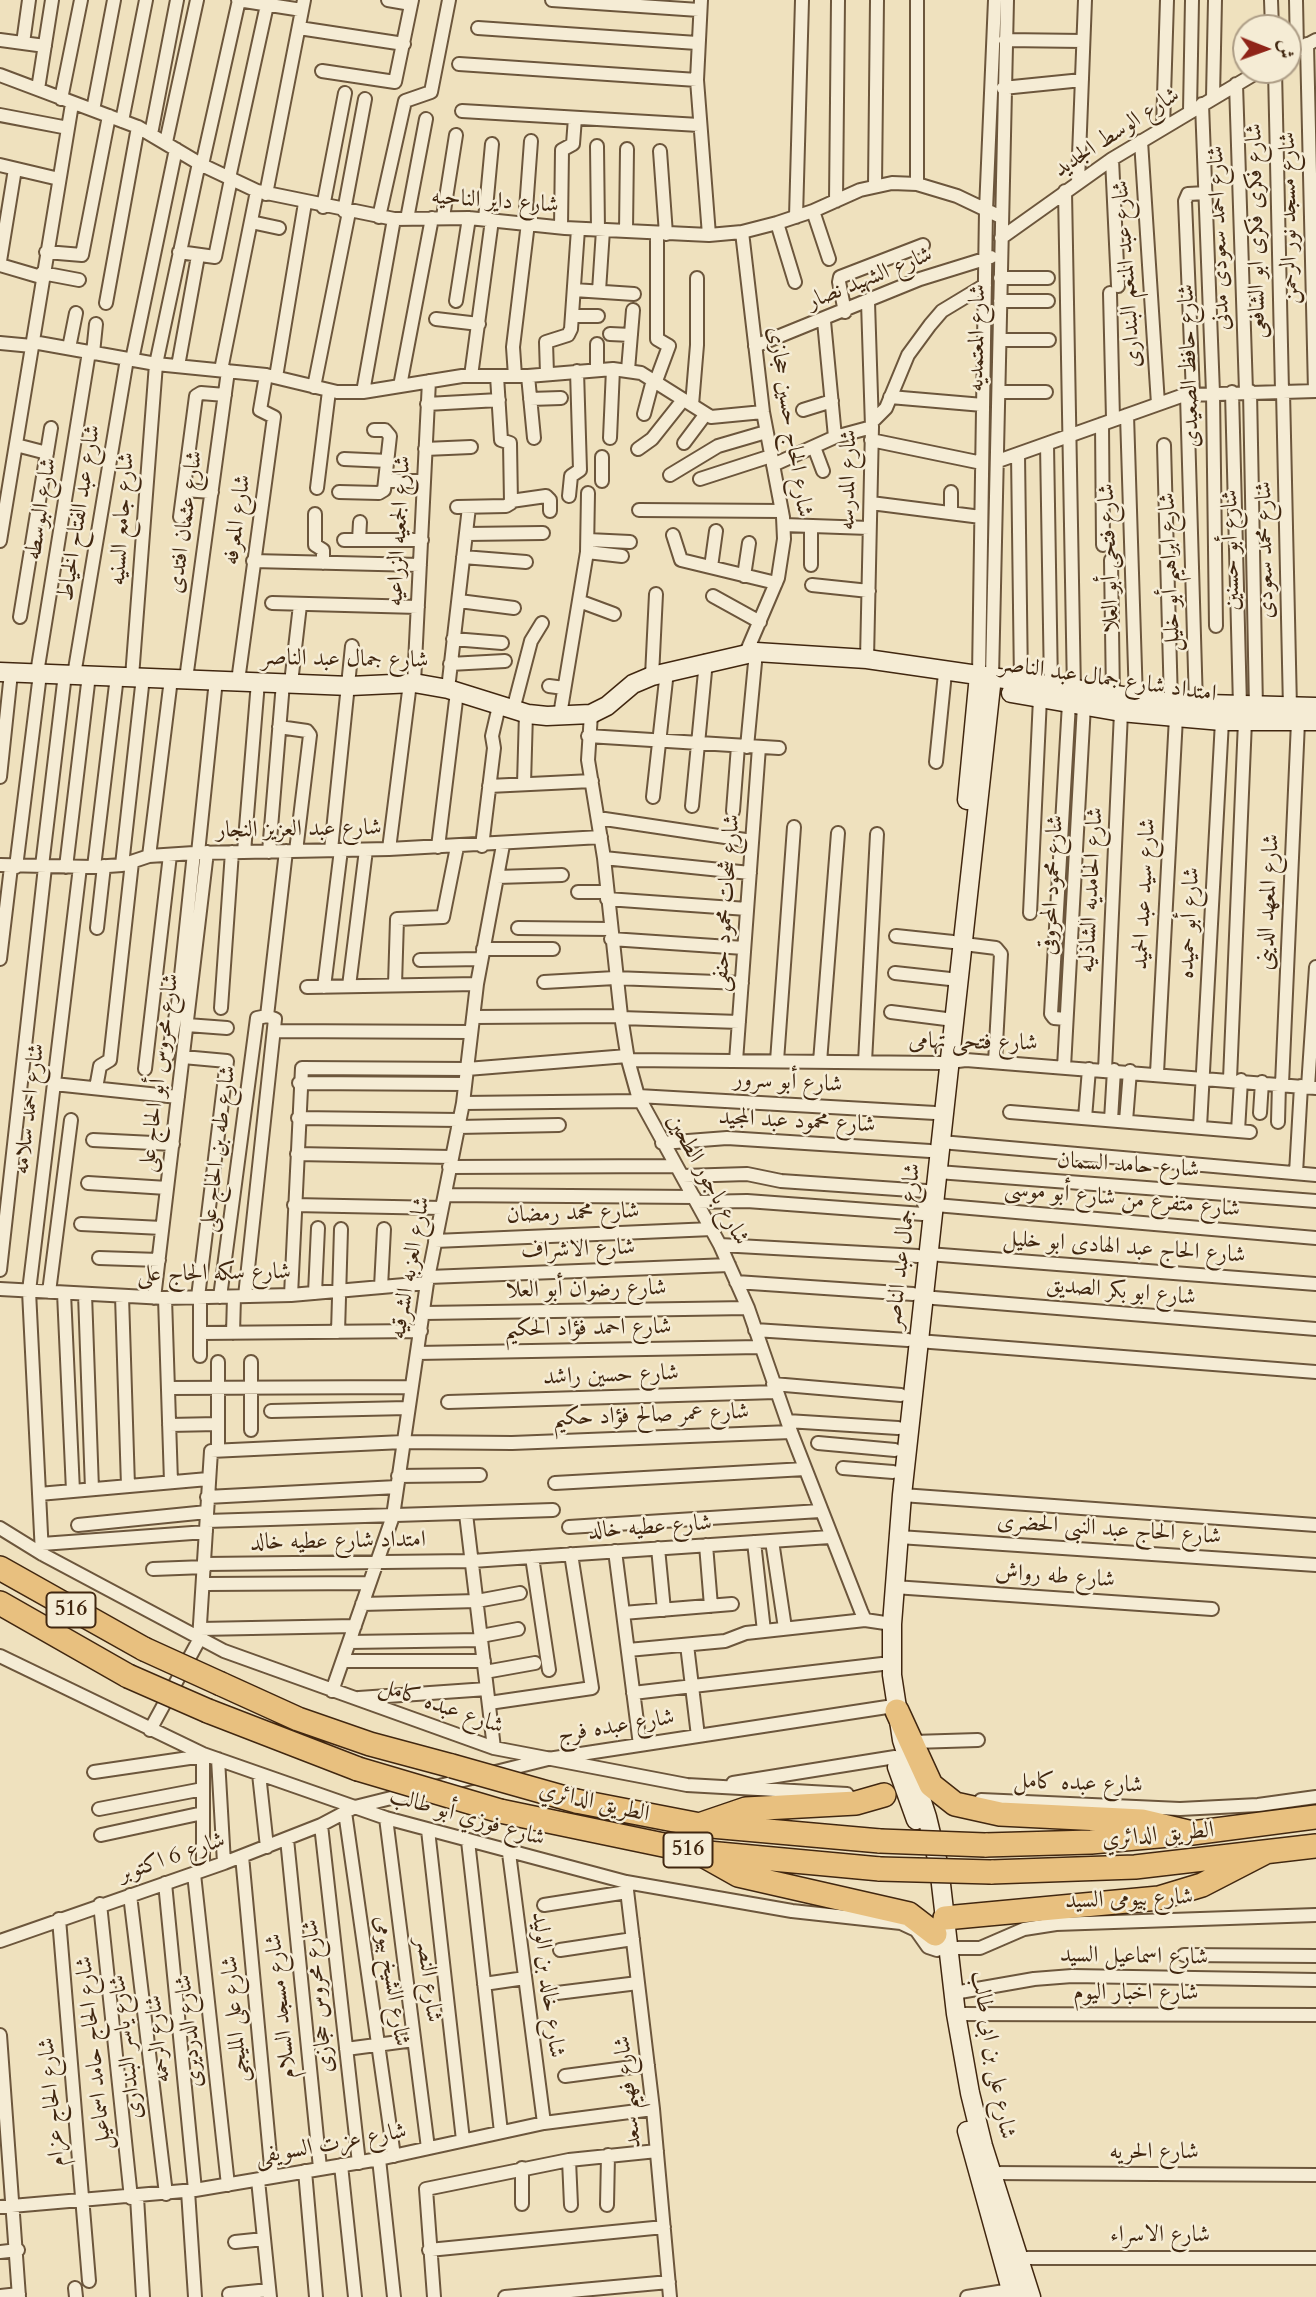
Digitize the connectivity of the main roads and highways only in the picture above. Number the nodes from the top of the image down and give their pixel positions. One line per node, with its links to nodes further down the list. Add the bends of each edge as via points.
1 (0, 1568): 6 (highway, الطريق الدائري / 516, bridge, via 144,1649 298,1719 370,1744 576,1801)
2 (0, 1603): 9 (highway, الطريق الدائري / 516, bridge, via 128,1676 358,1769 500,1811)
3 (893, 1705): 7 (highway, via 931,1786 955,1804 1000,1814 1142,1821)
4 (895, 1795): 6 (highway, via 856,1803 746,1808)
5 (1316, 1817): 7 (highway, الطريق الدائري / 516)
6 (700, 1825): 7 (highway, الطريق الدائري / 516, bridge, via 985,1845)
7 (1192, 1833)
8 (1316, 1846): 10 (highway, الطريق الدائري / 516)
9 (697, 1852): 10 (highway, الطريق الدائري / 516, bridge, via 880,1869 992,1872 1135,1867); 10 (highway, via 738,1875 909,1914 941,1937 1159,1898 1202,1885)
10 (1264, 1853)

